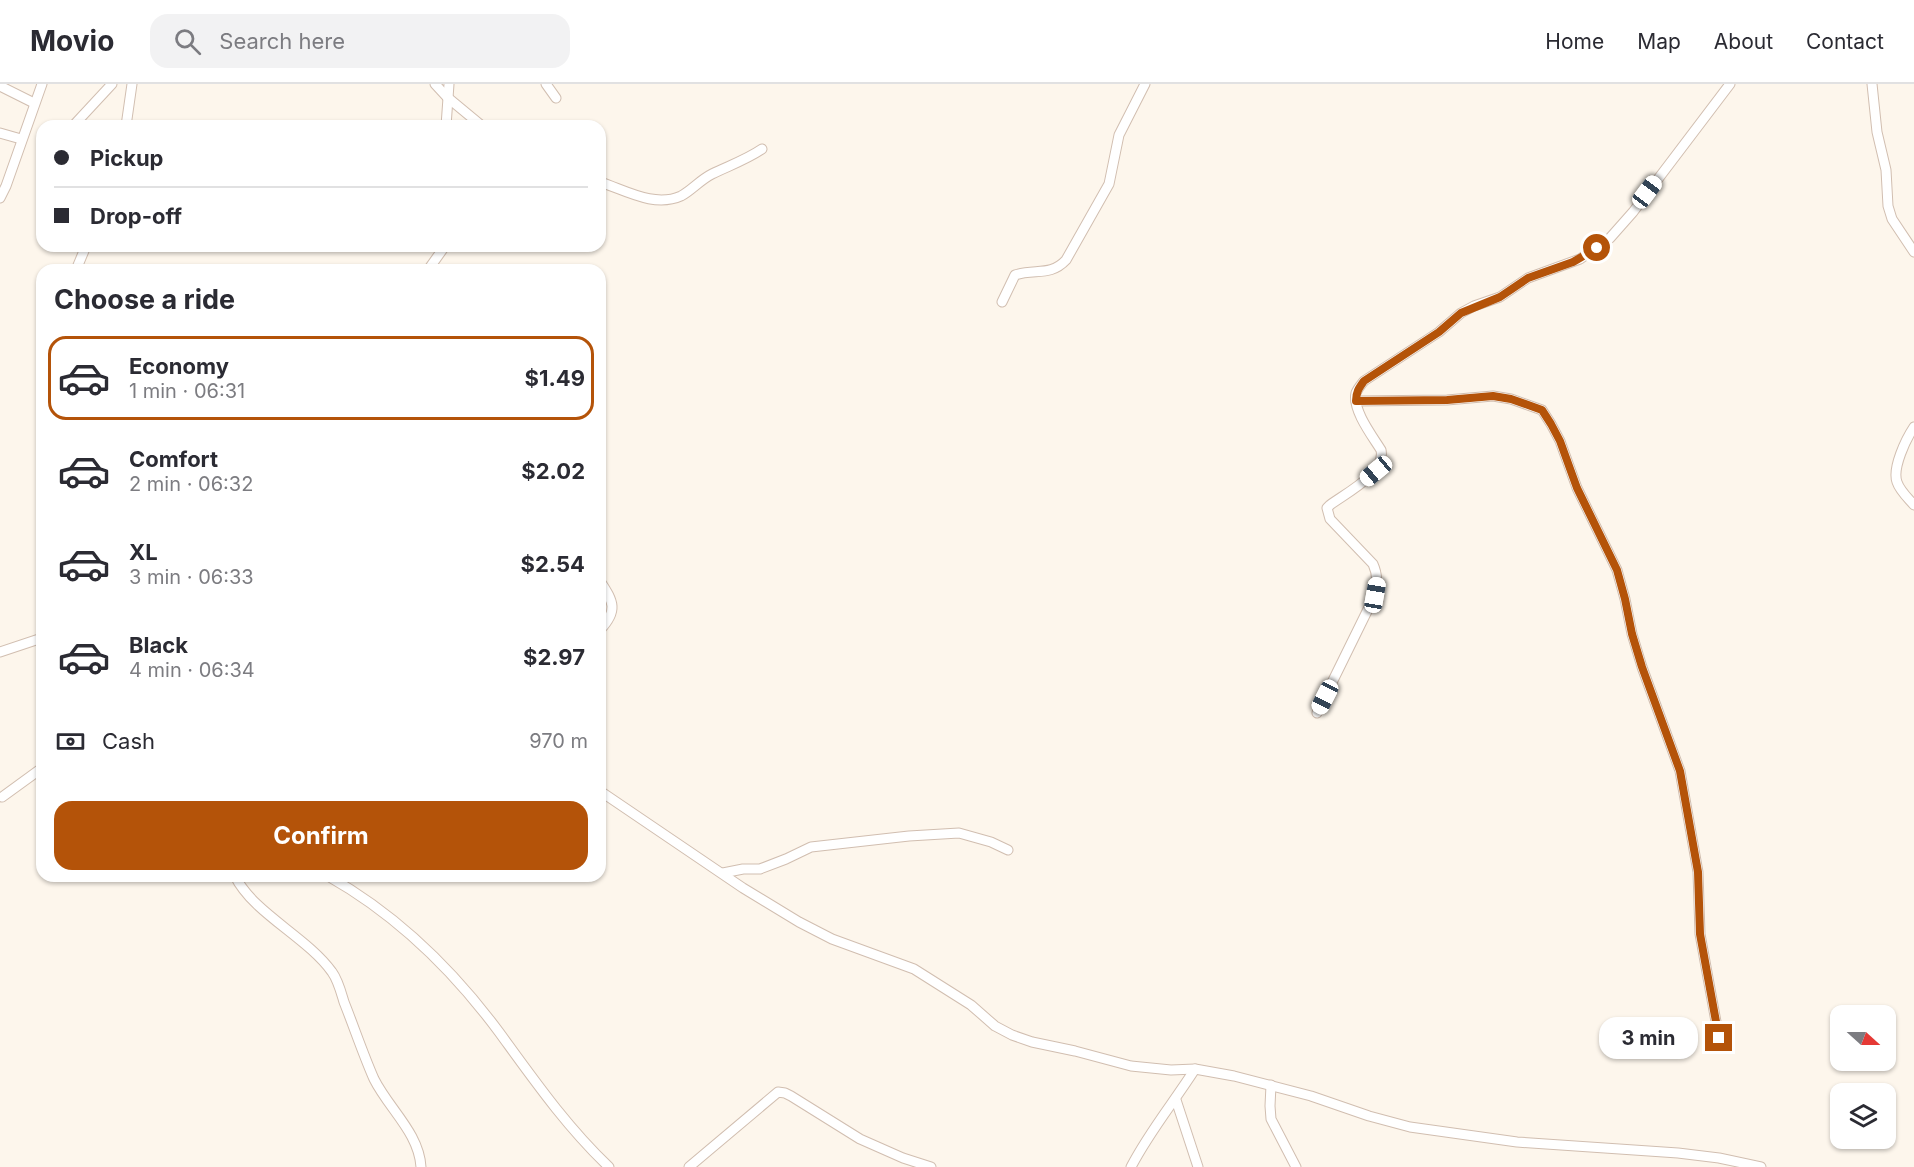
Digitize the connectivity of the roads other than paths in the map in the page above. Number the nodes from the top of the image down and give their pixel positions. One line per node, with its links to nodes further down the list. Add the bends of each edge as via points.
1 (42, 84): 13 (street)
2 (112, 84): 14 (street)
3 (132, 84): 15 (street)
4 (435, 84): 11 (street)
5 (449, 84): 11 (street)
6 (546, 84): 12 (street)
7 (1145, 84): 24 (street, via 1119,135 1109,184 1066,260 1051,271 1015,275)
8 (1730, 84): 25 (street, via 1610,238 1580,259 1528,278 1500,297 1461,313 1364,381)
9 (1872, 84): 23 (street, via 1888,206)
10 (0, 86): 13 (street)
11 (447, 97): 16 (street); 17 (street)
12 (556, 98)
13 (34, 103): 19 (street)
14 (79, 120)
15 (127, 120)
16 (446, 120)
17 (475, 120)
18 (0, 133): 19 (street)
19 (21, 139): 22 (street)
20 (762, 149): 21 (street, via 678,197 662,200)
21 (606, 184)
22 (0, 198)
23 (1914, 252)
24 (1002, 302)
25 (1356, 401): 32 (street, via 1383,457 1376,471 1326,511 1373,564 1377,583 1375,595); 40 (street, via 1493,396 1542,410 1551,424 1617,570 1642,667 1680,771 1698,872 1700,934)
26 (1914, 427): 27 (street, via 1905,442 1896,480)
27 (1914, 505)
28 (606, 591): 29 (street, via 612,609)
29 (606, 623)
30 (36, 640): 31 (street)
31 (0, 652)
32 (1317, 713)
33 (36, 772): 35 (street)
34 (606, 795): 37 (street)
35 (2, 797)
36 (1008, 850): 37 (street, via 959,833 909,836 811,847 760,869)
37 (723, 873): 41 (street, via 832,939 914,969 1012,1035 1131,1066)
38 (238, 882): 44 (street, via 246,895 313,950 334,974 375,1079 411,1134)
39 (338, 882): 45 (street, via 404,929 449,972 556,1111)
40 (1719, 1038)
41 (1195, 1069): 42 (street); 43 (street)
42 (1271, 1085): 50 (street, via 1271,1119); 51 (street, via 1410,1127 1517,1142 1678,1153)
43 (1176, 1100): 48 (street); 49 (street)
44 (421, 1167)
45 (609, 1167)
46 (689, 1167): 47 (street, via 778,1092 860,1139)
47 (931, 1167)
48 (1131, 1167)
49 (1198, 1167)
50 (1296, 1167)
51 (1761, 1167)

